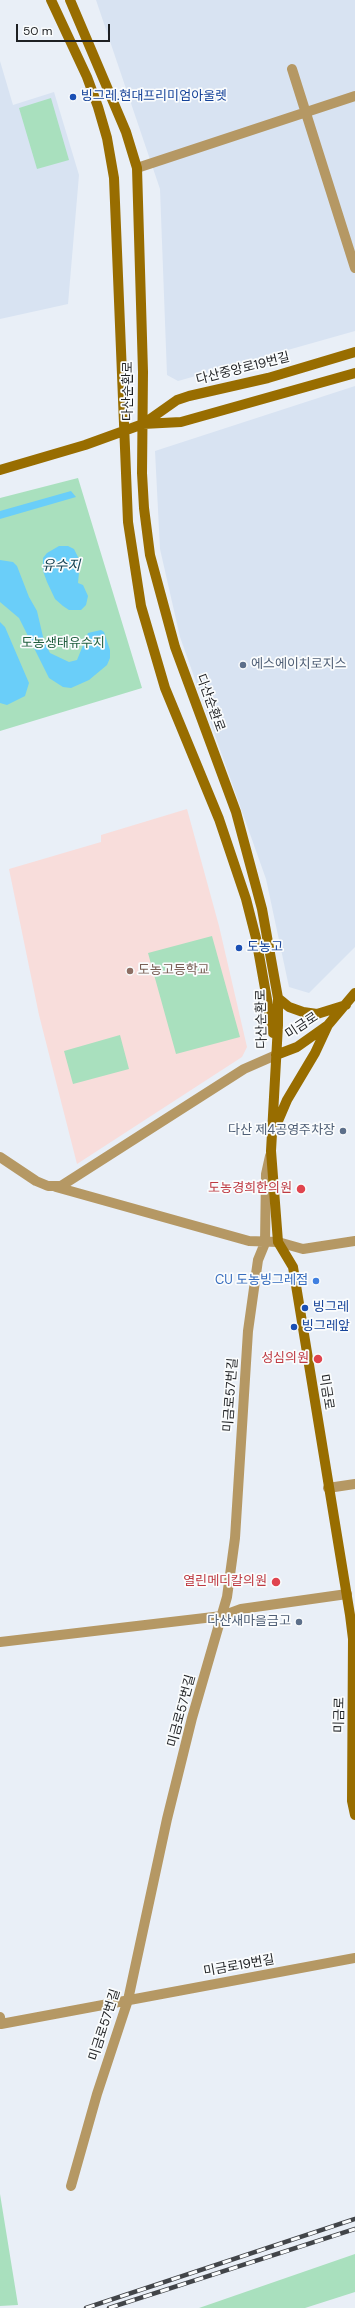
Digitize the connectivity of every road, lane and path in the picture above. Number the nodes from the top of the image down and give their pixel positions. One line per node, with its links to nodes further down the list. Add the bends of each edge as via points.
1 (51, 0): 11 (street, 다산순환로, via 98,107 114,178)
2 (70, 0): 6 (street, 다산순환로, via 126,132)
3 (292, 69): 5 (street)
4 (355, 96): 5 (street)
5 (305, 113): 6 (street); 7 (street)
6 (137, 168): 10 (street, 다산순환로)
7 (355, 268)
8 (355, 352): 10 (street, 다산중앙로19번길, via 268,378 183,398)
9 (355, 373): 10 (street, 다산중앙로19번길, via 181,422)
10 (142, 424): 11 (street, 다산중앙로19번길); 14 (street, 다산순환로, via 144,508 150,555 176,646 236,812 262,909)
11 (124, 430): 12 (street, 다산중앙로19번길, via 85,445); 17 (street, 다산순환로, via 129,528 141,606 165,688 218,819 246,898 256,938)
12 (0, 470)
13 (355, 993): 15 (street, 미금로)
14 (278, 998): 15 (street, via 289,1007 317,1014); 17 (street, 다산순환로)
15 (346, 1005): 16 (street, 미금로)
16 (328, 1025): 17 (street, 미금로, via 297,1047); 18 (street, via 315,1053 287,1100)
17 (276, 1055): 18 (street, 미금로); 21 (street, via 244,1069 62,1186)
18 (272, 1134): 19 (street, 미금로)
19 (271, 1151): 23 (street, via 266,1174); 24 (street, 미금로)
20 (0, 1157): 21 (street, via 36,1181)
21 (52, 1186): 23 (street, via 249,1240)
22 (355, 1241): 24 (street, via 303,1249)
23 (265, 1242): 24 (street); 25 (street, 미금로57번길)
24 (278, 1242): 25 (street); 27 (street, 미금로, via 293,1267)
25 (258, 1260): 29 (street, 미금로57번길, via 248,1331 235,1538)
26 (355, 1484): 27 (street)
27 (328, 1488): 28 (street, 미금로)
28 (347, 1594): 29 (street, via 241,1608); 31 (street, 미금로, via 354,1639 352,1801)
29 (222, 1616): 30 (street); 33 (street, 미금로57번길, via 192,1718 167,1819)
30 (0, 1642)
31 (355, 1815)
32 (355, 1958): 33 (street, 미금로19번길)
33 (128, 2000): 34 (street, 미금로19번길, via 1,2024); 35 (street, 미금로57번길, via 96,2094)
34 (0, 2017)
35 (71, 2186)

